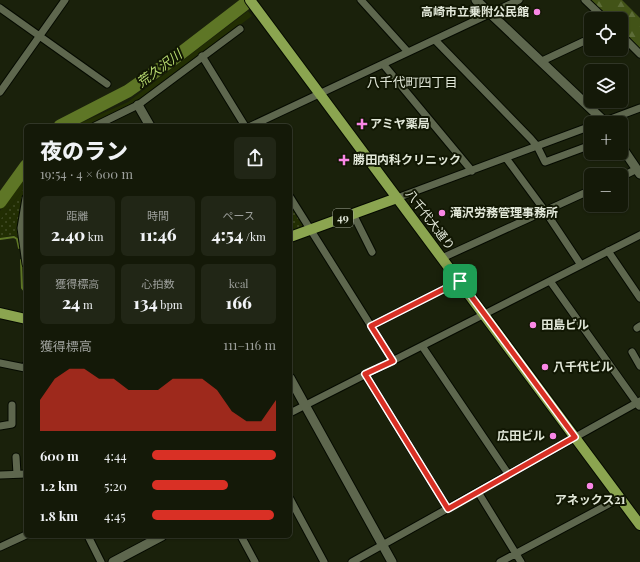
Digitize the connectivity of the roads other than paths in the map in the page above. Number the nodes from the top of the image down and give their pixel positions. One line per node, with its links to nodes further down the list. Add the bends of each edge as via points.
1 (65, 0): 11 (street)
2 (250, 0): 22 (main road, 八千代大通り)
3 (361, 0): 15 (street)
4 (476, 0): 9 (street)
5 (519, 0): 9 (street)
6 (585, 0): 8 (street)
7 (0, 8): 11 (street)
8 (598, 12)
9 (490, 14): 12 (street); 18 (street)
10 (240, 29): 17 (street)
11 (40, 36): 20 (street); 21 (street)
12 (435, 40): 15 (street); 32 (street)
13 (584, 41): 18 (street)
14 (628, 43): 16 (street)
15 (408, 52): 19 (street)
16 (640, 54)
17 (202, 56): 23 (street); 29 (street)
18 (542, 61): 25 (street)
19 (383, 64): 22 (street); 36 (street)
20 (107, 84)
21 (0, 92)
22 (319, 94): 30 (street); 40 (main road, 八千代大通り)
23 (138, 104): 27 (street); 28 (street)
24 (640, 108): 26 (street)
25 (598, 116)
26 (619, 116)
27 (99, 124)
28 (149, 124)
29 (244, 124)
30 (255, 124)
31 (584, 129): 32 (street)
32 (537, 146): 33 (street, via 545,162); 35 (street)
33 (584, 148)
34 (628, 157): 37 (street)
35 (506, 158): 36 (street); 43 (street)
36 (472, 171): 40 (street)
37 (638, 172): 38 (street)
38 (628, 175)
39 (584, 193): 43 (street)
40 (397, 198): 44 (main road, 49); 51 (main road, 八千代大通り)
41 (292, 200): 45 (street)
42 (24, 210): 48 (street, via 21,228)
43 (545, 211): 51 (street); 52 (street)
44 (353, 214): 45 (main road, 49); 50 (street)
45 (310, 230): 47 (main road, 49); 59 (street)
46 (640, 235): 49 (street)
47 (292, 236)
48 (24, 250)
49 (608, 251): 52 (street); 55 (street)
50 (372, 252)
51 (442, 258): 53 (main road, 八千代大通り)
52 (581, 265): 54 (street)
53 (460, 281): 57 (main road, 八千代大通り); 59 (street)
54 (550, 281): 57 (street); 68 (street)
55 (640, 298)
56 (0, 313): 58 (main road)
57 (484, 314): 60 (street); 73 (main road, 八千代大通り)
58 (24, 319)
59 (371, 326): 62 (street)
60 (422, 346): 62 (street); 78 (street)
61 (632, 352): 64 (street)
62 (393, 361): 66 (street)
63 (0, 364): 65 (street)
64 (640, 366)
65 (24, 368)
66 (365, 374): 70 (street); 82 (street)
67 (292, 382): 70 (street)
68 (639, 404): 73 (street)
69 (12, 405): 72 (street, via 12,424)
70 (305, 405): 71 (street); 88 (street)
71 (292, 412)
72 (0, 426)
73 (575, 437): 78 (street); 80 (main road, 八千代大通り)
74 (16, 457): 76 (street)
75 (0, 474): 76 (street)
76 (17, 474): 77 (street)
77 (24, 474)
78 (509, 475): 79 (street)
79 (478, 492): 82 (street); 90 (street)
80 (620, 498): 83 (main road, 八千代大通り); 90 (street)
81 (292, 503): 94 (street)
82 (448, 509): 88 (street)
83 (640, 525)
84 (24, 535): 89 (street)
85 (89, 538): 91 (street)
86 (158, 538): 92 (street)
87 (242, 538): 93 (street)
88 (383, 545): 95 (street); 96 (street)
89 (0, 547)
90 (516, 554): 97 (street); 98 (street)
91 (101, 562)
92 (113, 562)
93 (255, 562)
94 (324, 562)
95 (352, 562)
96 (392, 562)
97 (500, 562)
98 (521, 562)

